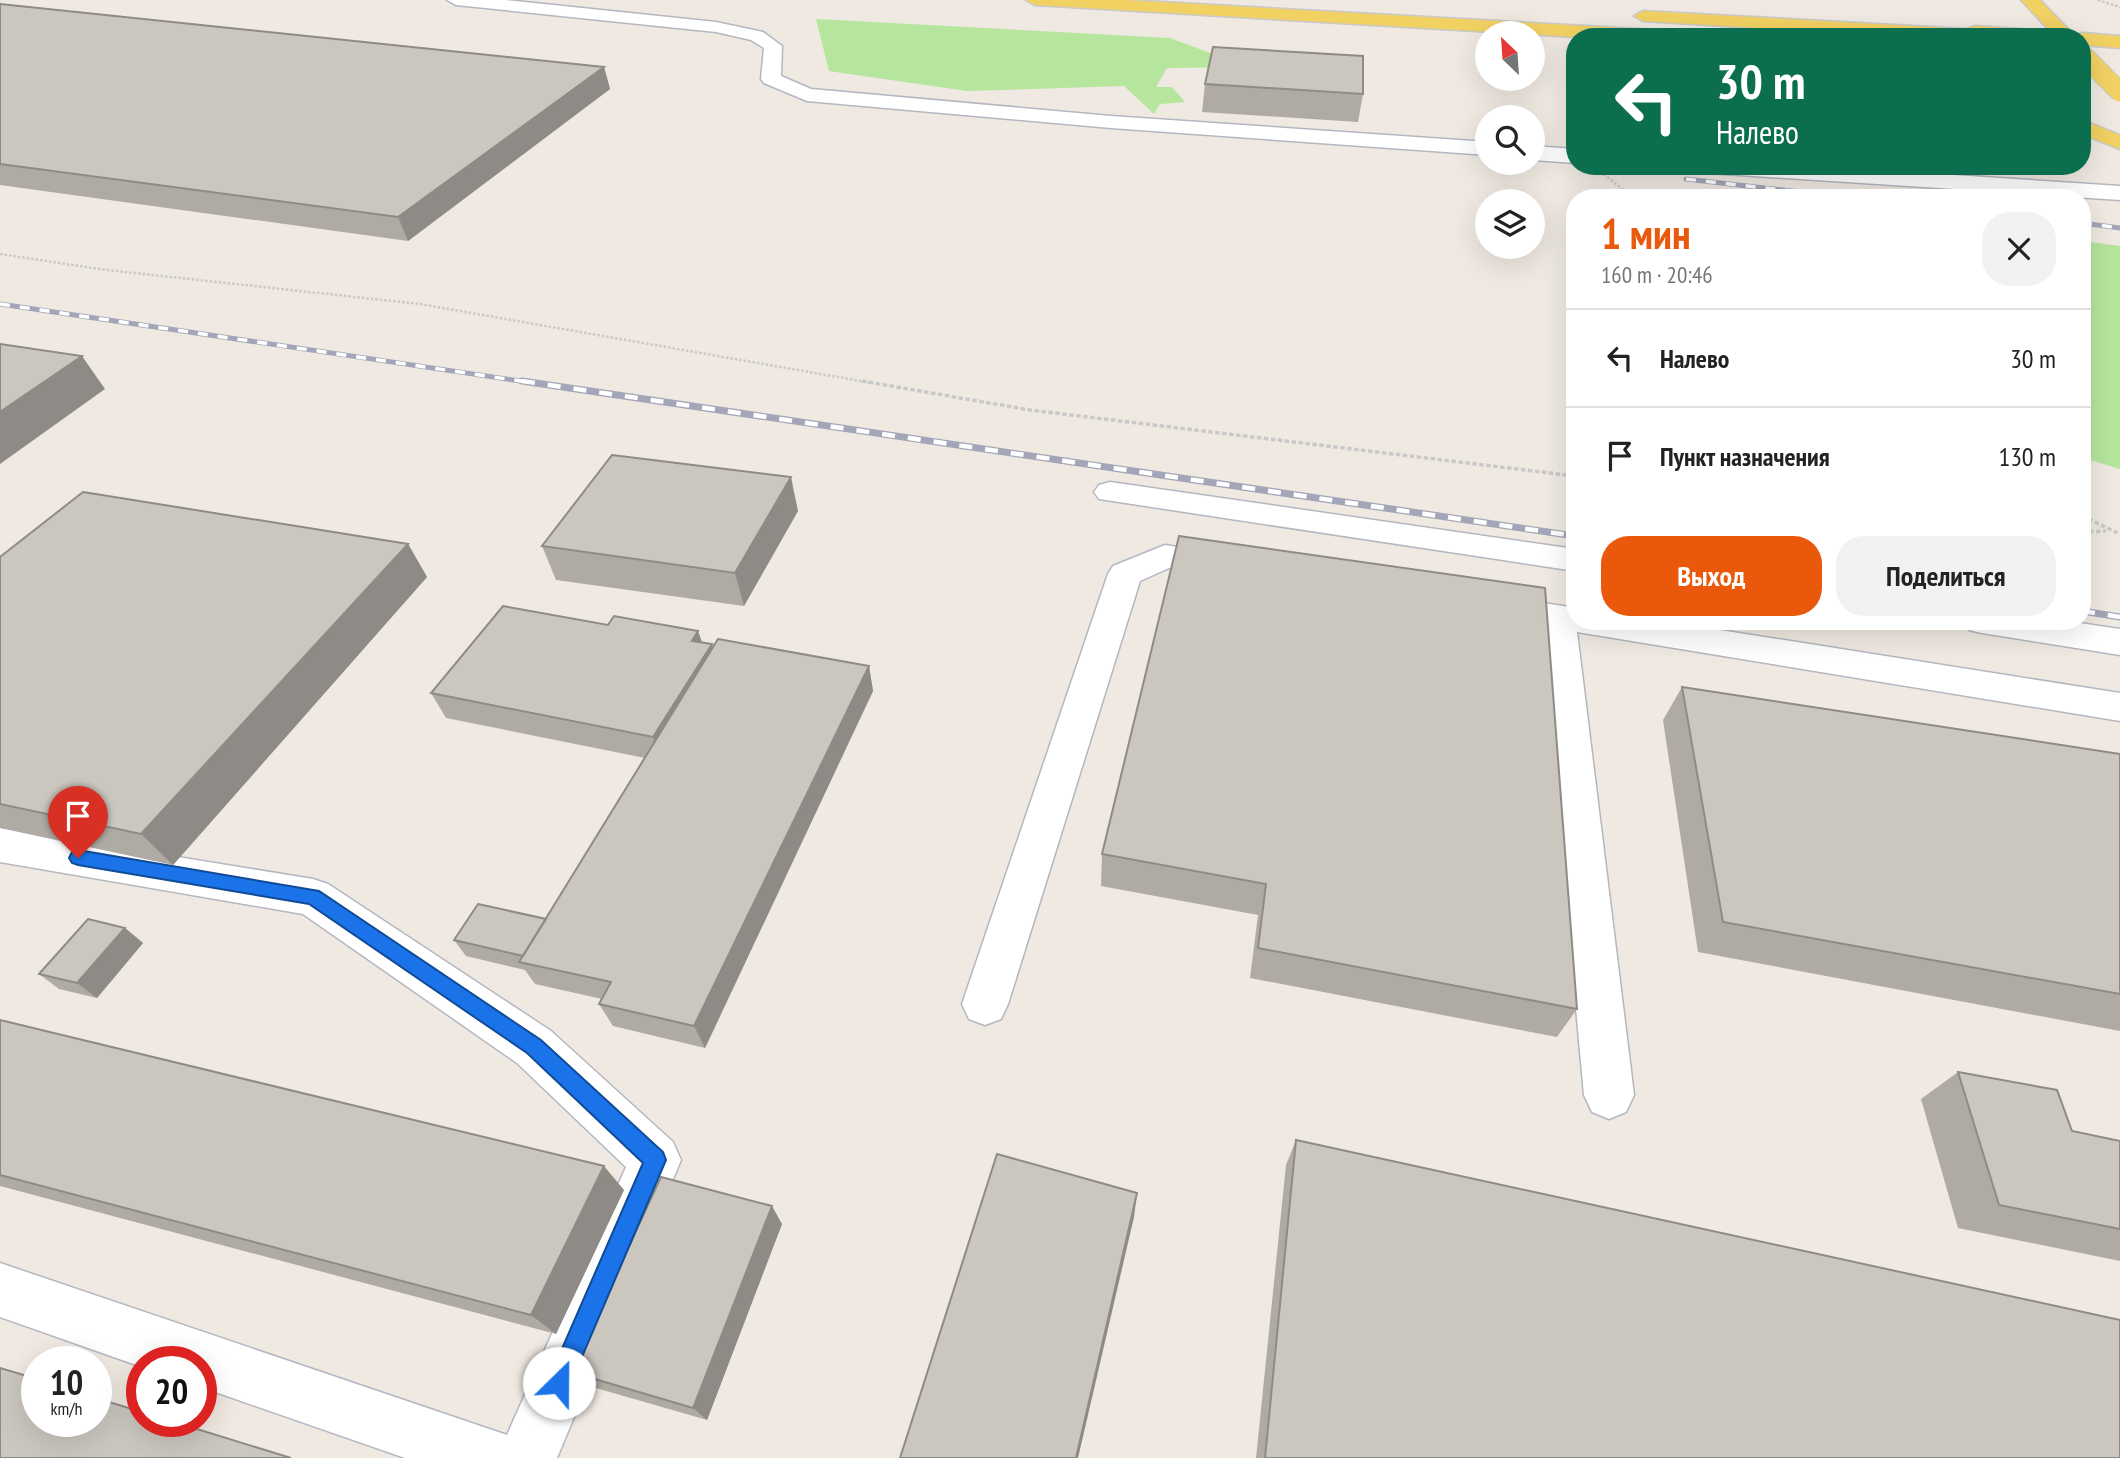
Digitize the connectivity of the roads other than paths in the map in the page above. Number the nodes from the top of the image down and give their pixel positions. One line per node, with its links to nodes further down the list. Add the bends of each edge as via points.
1 (456, 0): 21 (lane, via 716,27 757,36 773,46 771,79 807,95)
2 (1035, 0): 9 (main road); 10 (main road)
3 (2030, 0): 8 (main road)
4 (1787, 6): 7 (main road)
5 (1625, 15): 6 (main road)
6 (1847, 28)
7 (1933, 28)
8 (2057, 28)
9 (1566, 31)
10 (1475, 41)
11 (2091, 41): 12 (main road)
12 (2120, 43)
13 (1545, 46): 14 (main road)
14 (1566, 47)
15 (2091, 58): 16 (main road)
16 (2120, 61)
17 (2091, 65): 18 (main road, bridge)
18 (2120, 92)
19 (2091, 130): 20 (main road)
20 (2120, 143)
21 (1475, 148)
22 (1545, 154): 23 (lane)
23 (1566, 155)
24 (1846, 175): 25 (lane)
25 (2059, 189)
26 (2091, 191): 27 (lane)
27 (2120, 193)
28 (1110, 492): 29 (lane)
29 (1566, 559)
30 (1260, 570): 39 (lane, via 1165,556 1125,574)
31 (1463, 603): 32 (lane)
32 (1566, 619)
33 (1573, 630): 40 (lane)
34 (1635, 630): 37 (lane)
35 (2041, 630): 36 (lane)
36 (2120, 642)
37 (2120, 707)
38 (0, 845): 43 (lane, via 313,897 534,1046 655,1160)
39 (985, 1004)
40 (1609, 1096)
41 (0, 1290): 42 (lane)
42 (491, 1458)
43 (527, 1458)

